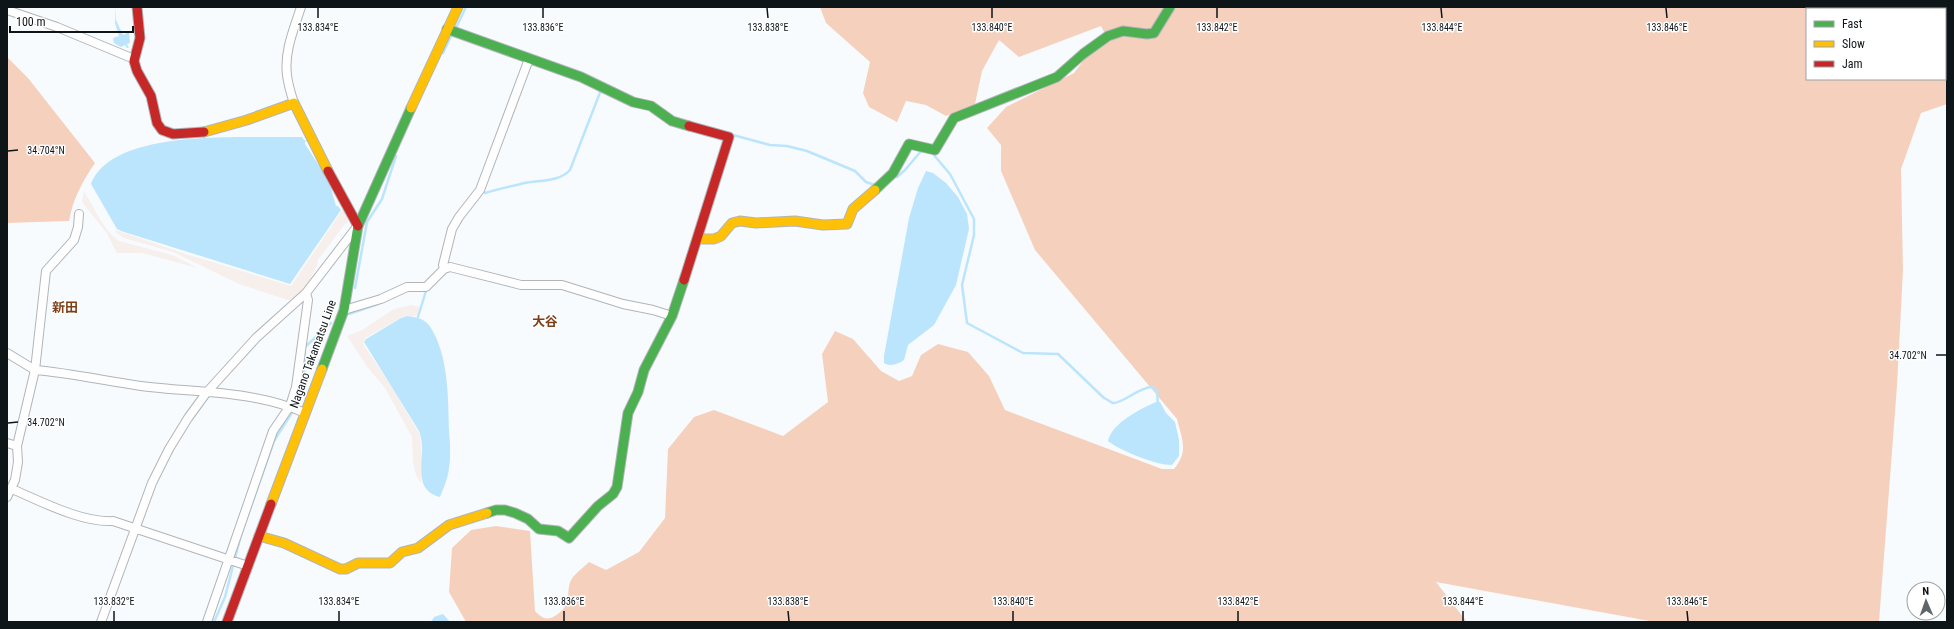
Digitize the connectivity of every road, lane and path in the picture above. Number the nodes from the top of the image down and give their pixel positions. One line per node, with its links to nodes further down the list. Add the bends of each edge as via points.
1 (137, 7): 7 (street, via 140,27 139,44)
2 (301, 7): 9 (street, via 286,58 287,77)
3 (458, 7): 6 (street, Nagano Takamatsu Line)
4 (1170, 7): 12 (street, via 1154,33 1123,30 1108,36 1057,77 954,118 935,150 909,144 893,173 853,209 847,224 740,221 732,224 714,240)
5 (7, 10): 7 (street, via 57,27)
6 (452, 31): 8 (street); 11 (street, Nagano Takamatsu Line, via 388,156)
7 (134, 59): 9 (street, via 137,73 151,96 157,124 170,134 211,130)
8 (529, 59): 12 (street, via 581,76 633,102 651,106 672,121 729,137); 13 (street, via 480,190 452,229)
9 (294, 103): 11 (street)
10 (79, 214): 18 (street, via 74,240 46,271)
11 (358, 226): 14 (street); 15 (street, Nagano Takamatsu Line)
12 (698, 240): 16 (street)
13 (444, 269): 15 (street, via 426,287 407,288); 16 (street, via 450,267 521,285 562,285)
14 (306, 294): 19 (street, via 256,338); 20 (street, via 308,300 296,387)
15 (344, 310): 20 (street, Nagano Takamatsu Line)
16 (672, 316): 26 (street, via 644,370 638,392 628,413 617,487 569,538 558,531 539,529 528,519 514,513 496,510 449,525 418,548 402,552 390,563 358,563 340,569 284,544)
17 (7, 353): 18 (street)
18 (35, 370): 19 (street, via 142,386); 22 (street)
19 (207, 392): 20 (street, via 273,401); 25 (street, via 188,418 160,466)
20 (297, 409): 26 (street, Nagano Takamatsu Line); 27 (street, via 273,430)
21 (7, 443): 22 (street)
22 (17, 446): 23 (street, via 18,462)
23 (12, 489): 24 (street); 25 (street, via 56,508)
24 (7, 497)
25 (136, 528): 27 (street); 28 (street)
26 (259, 536): 27 (street, Nagano Takamatsu Line)
27 (237, 562): 29 (street); 30 (street, Nagano Takamatsu Line)
28 (101, 622)
29 (207, 622)
30 (227, 622)

